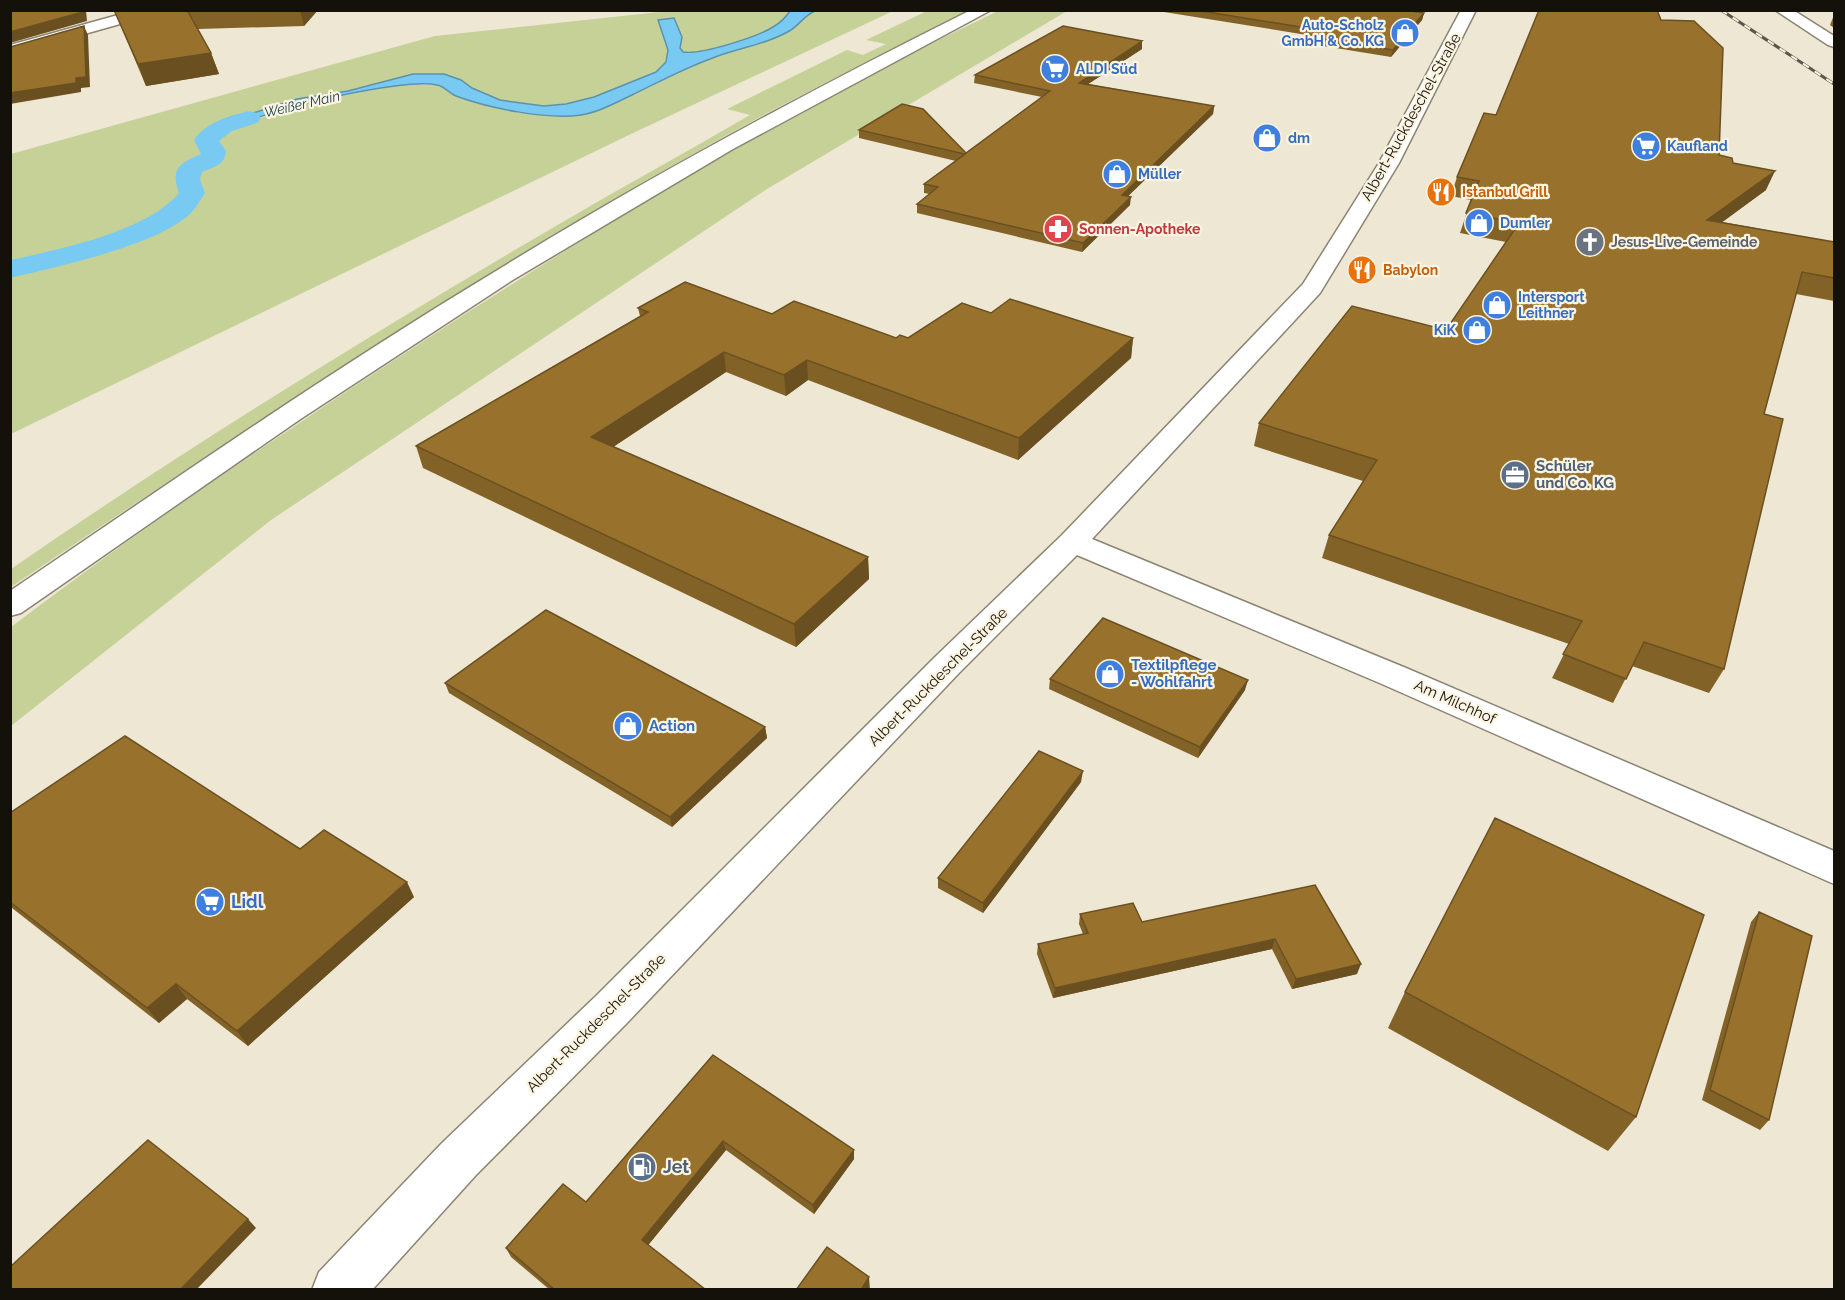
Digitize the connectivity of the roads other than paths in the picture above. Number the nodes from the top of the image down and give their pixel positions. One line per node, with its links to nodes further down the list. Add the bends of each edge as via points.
1 (154, 10): 6 (main road)
2 (984, 10): 8 (main road, via 786,111 574,233 230,453)
3 (1469, 10): 7 (main road, Albert-Ruckdeschel-Straße, via 1389,163 1312,288)
4 (1782, 10): 5 (main road)
5 (1834, 42)
6 (10, 50)
7 (1073, 542): 9 (main road, Am Milchhof, via 1394,676); 10 (main road, Albert-Ruckdeschel-Straße, via 459,1159)
8 (10, 606)
9 (1834, 868)
10 (337, 1290)

